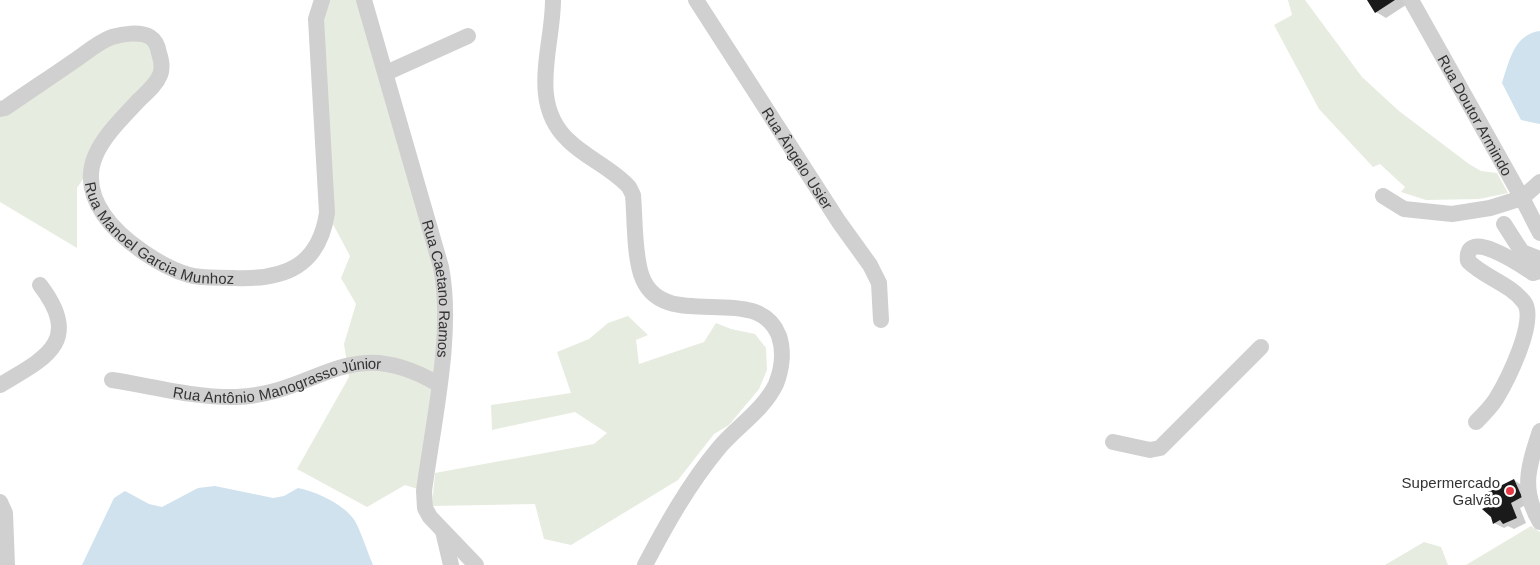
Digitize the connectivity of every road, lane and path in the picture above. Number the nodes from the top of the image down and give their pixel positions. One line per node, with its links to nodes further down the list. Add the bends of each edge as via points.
1 (322, 0): 8 (street, Rua Manoel Garcia Munhoz, via 316,19 327,213 324,231 309,256 278,276 260,279 191,276 154,259 104,216 92,184 91,164 107,133 153,86 160,74 157,46 150,37 139,34 112,38 97,45)
2 (364, 0): 7 (street, Rua Caetano Ramos)
3 (553, 0): 32 (street, via 544,88 548,109 569,141 629,187 633,194 641,274 645,283 652,292 674,304 752,310 772,323 782,350 775,385 696,476)
4 (696, 0): 17 (street, Rua Ângelo Usier, via 870,265 879,283)
5 (1410, 0): 11 (street, Rua Doutor Armindo)
6 (468, 36): 7 (street)
7 (386, 73): 20 (street, Rua Caetano Ramos, via 446,292)
8 (0, 109)
9 (1540, 182): 11 (street)
10 (1384, 196): 11 (street, via 1404,209 1446,214 1490,208)
11 (1522, 198): 13 (street, Rua Doutor Armindo)
12 (1504, 224): 14 (street, via 1522,252)
13 (1540, 233)
14 (1540, 259)
15 (1540, 271): 22 (street, via 1533,273 1490,248 1478,246 1469,254 1468,261 1476,269 1509,287 1525,304 1529,319 1526,334 1496,400)
16 (40, 285): 21 (street, via 51,300 58,322 57,343 44,359)
17 (881, 320)
18 (1261, 347): 24 (street, via 1160,448 1150,450)
19 (112, 380): 20 (street, Rua Antônio Manograsso Júnior, via 236,397 270,391 338,368 370,362 419,373)
20 (438, 384): 28 (street, Rua Caetano Ramos, via 424,501 430,517)
21 (0, 385)
22 (1476, 422)
23 (1540, 430): 25 (street)
24 (1114, 442)
25 (1536, 450): 27 (street, via 1528,477 1528,493)
26 (0, 502): 29 (street, via 4,513)
27 (1540, 522)
28 (443, 530): 30 (street); 31 (street, Rua Caetano Ramos)
29 (7, 565)
30 (451, 565)
31 (476, 565)
32 (646, 565)

